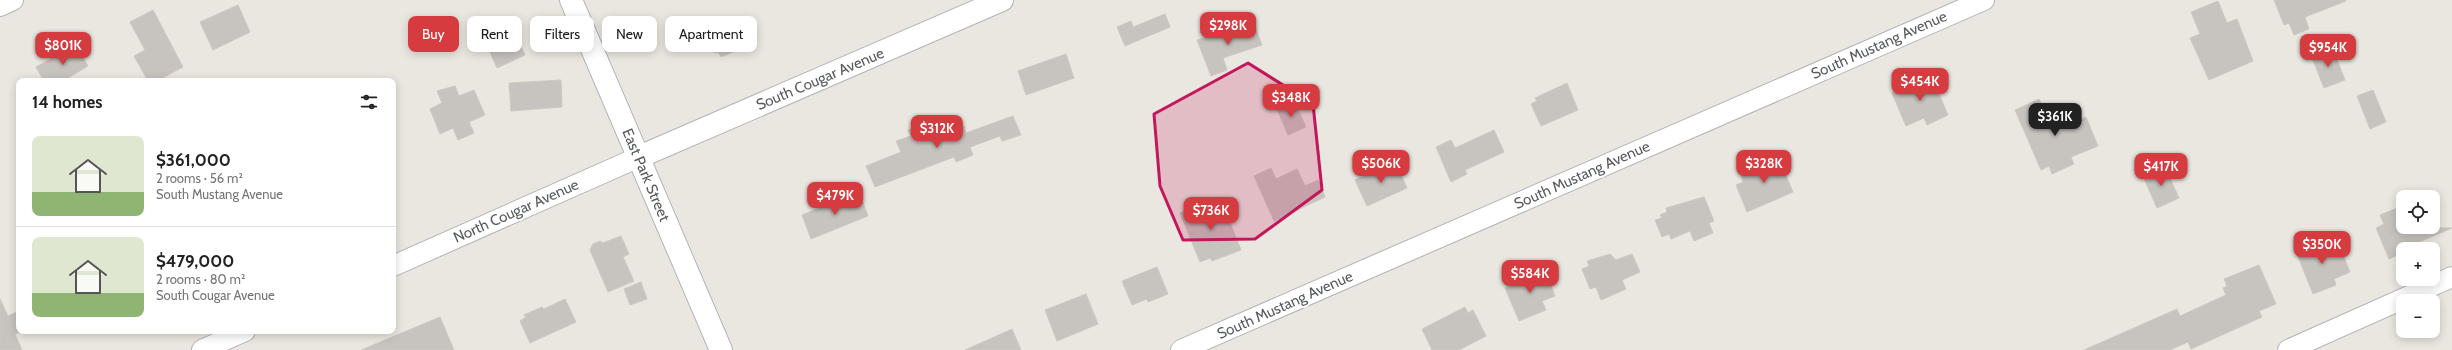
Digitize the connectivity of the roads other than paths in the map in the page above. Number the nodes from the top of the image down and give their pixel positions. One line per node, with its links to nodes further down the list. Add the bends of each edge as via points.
1 (13, 0): 5 (street)
2 (571, 0): 6 (street, East Park Street)
3 (1002, 0): 6 (street, South Cougar Avenue)
4 (1984, 0): 12 (street, South Mustang Avenue)
5 (0, 6)
6 (639, 157): 7 (street, North Cougar Avenue); 11 (street, East Park Street)
7 (396, 265)
8 (2452, 277): 13 (street)
9 (238, 334): 10 (street)
10 (202, 350)
11 (721, 350)
12 (1181, 350)
13 (2288, 350)

